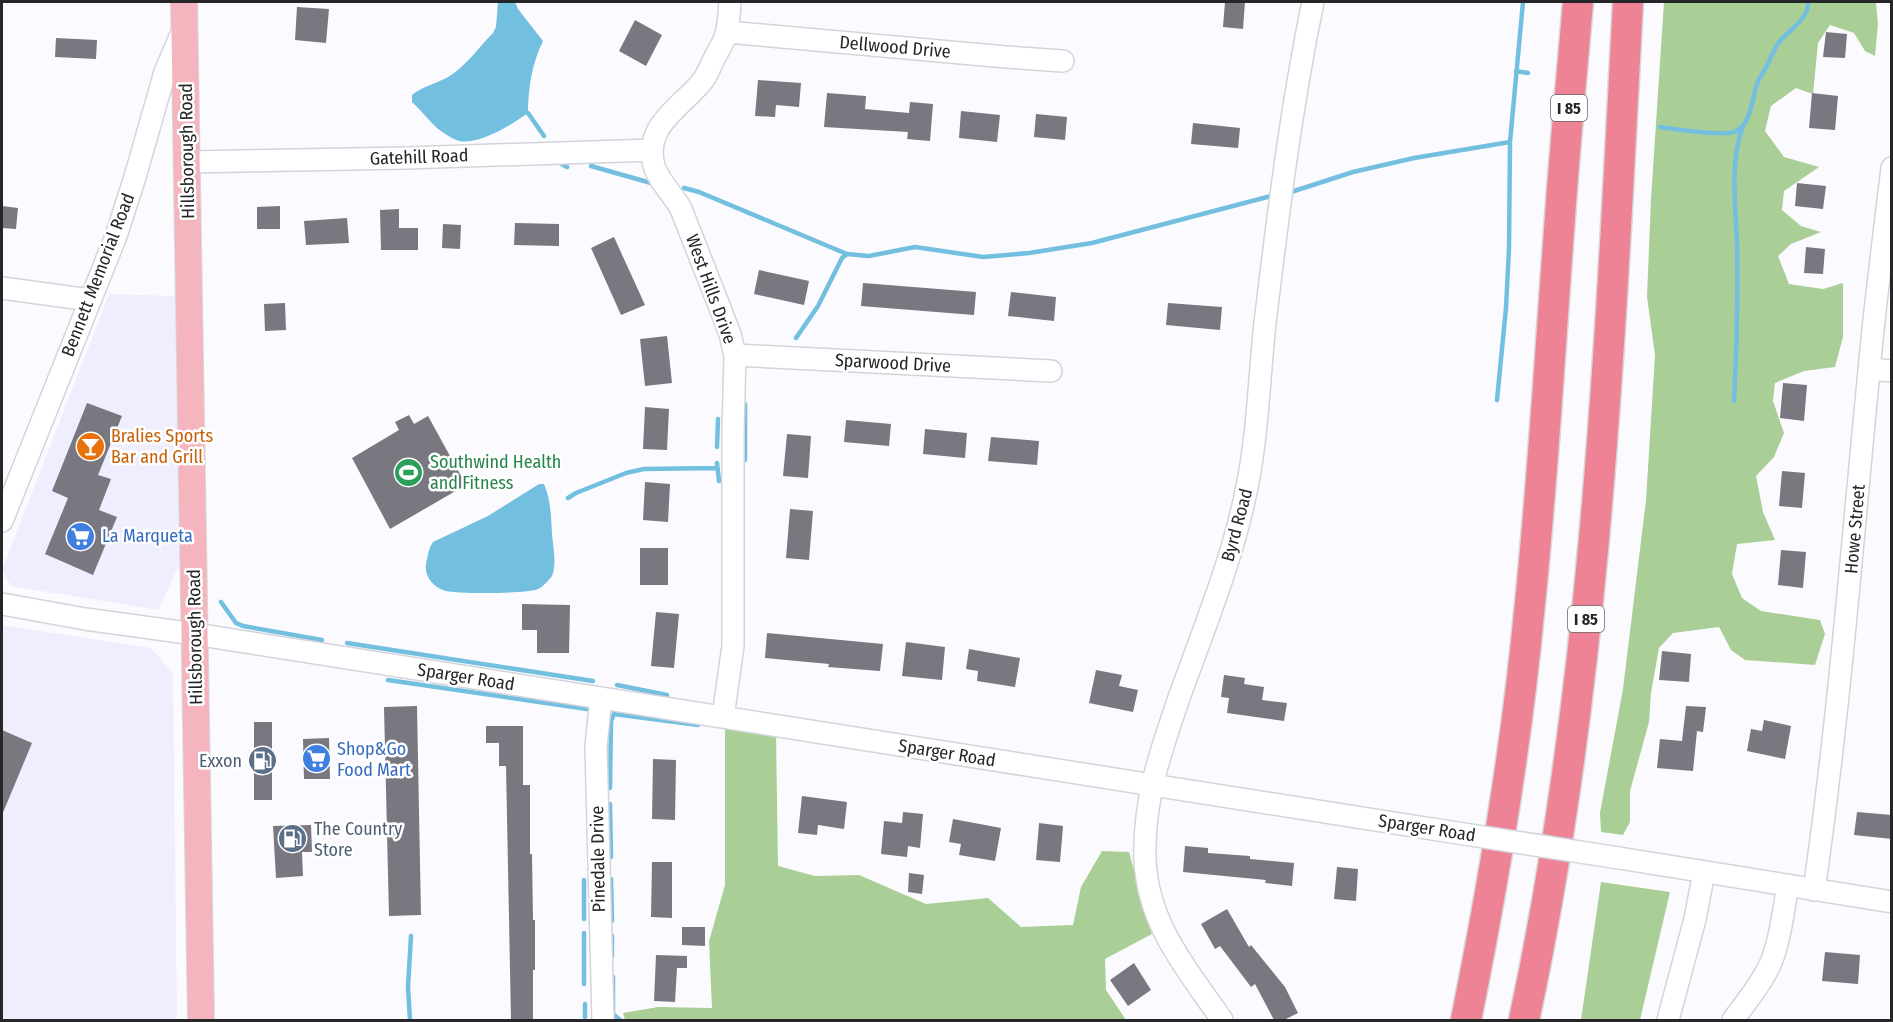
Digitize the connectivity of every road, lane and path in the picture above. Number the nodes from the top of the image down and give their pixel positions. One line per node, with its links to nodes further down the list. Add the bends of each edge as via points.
1 (730, 2): 6 (street)
2 (1313, 2): 22 (street, Byrd Road, via 1280,200 1248,486 1232,550)
3 (1578, 2): 30 (highway, I 85, via 1529,614 1503,813)
4 (1628, 2): 31 (highway, I 85, via 1617,213 1585,630 1561,816)
5 (185, 13): 9 (main road, Hillsborough Road); 12 (street, Bennett Memorial Road, via 116,236)
6 (727, 32): 7 (street, Dellwood Drive); 8 (street, via 704,79 669,115 656,133)
7 (1063, 61)
8 (652, 150): 9 (street, Gatehill Road); 13 (street, West Hills Drive, via 658,175 681,209)
9 (187, 162): 19 (main road, Hillsborough Road)
10 (1892, 168): 14 (street, Howe Street)
11 (2, 288): 12 (street)
12 (90, 300): 17 (street, Bennett Memorial Road)
13 (735, 355): 15 (street, Sparwood Drive); 21 (street, West Hills Drive, via 733,646)
14 (1869, 369): 16 (street); 25 (street, Howe Street, via 1845,639)
15 (1051, 371)
16 (1892, 371)
17 (2, 521)
18 (2, 604): 19 (street, Sparger Road)
19 (195, 634): 20 (street, Sparger Road); 27 (main road, Hillsborough Road)
20 (601, 698): 21 (street, Sparger Road); 28 (street, Pinedale Drive, via 596,746)
21 (723, 717): 22 (street, Sparger Road)
22 (1151, 785): 23 (street, Sparger Road, bridge); 29 (street, Byrd Road, via 1145,857 1155,914 1174,951)
23 (1704, 872): 24 (street, Sparger Road); 32 (street)
24 (1788, 886): 25 (street, Sparger Road); 33 (street, via 1771,962)
25 (1814, 890): 26 (street, Sparger Road)
26 (1892, 902)
27 (201, 1020)
28 (603, 1020)
29 (1222, 1020)
30 (1466, 1020)
31 (1524, 1020)
32 (1668, 1020)
33 (1733, 1020)

